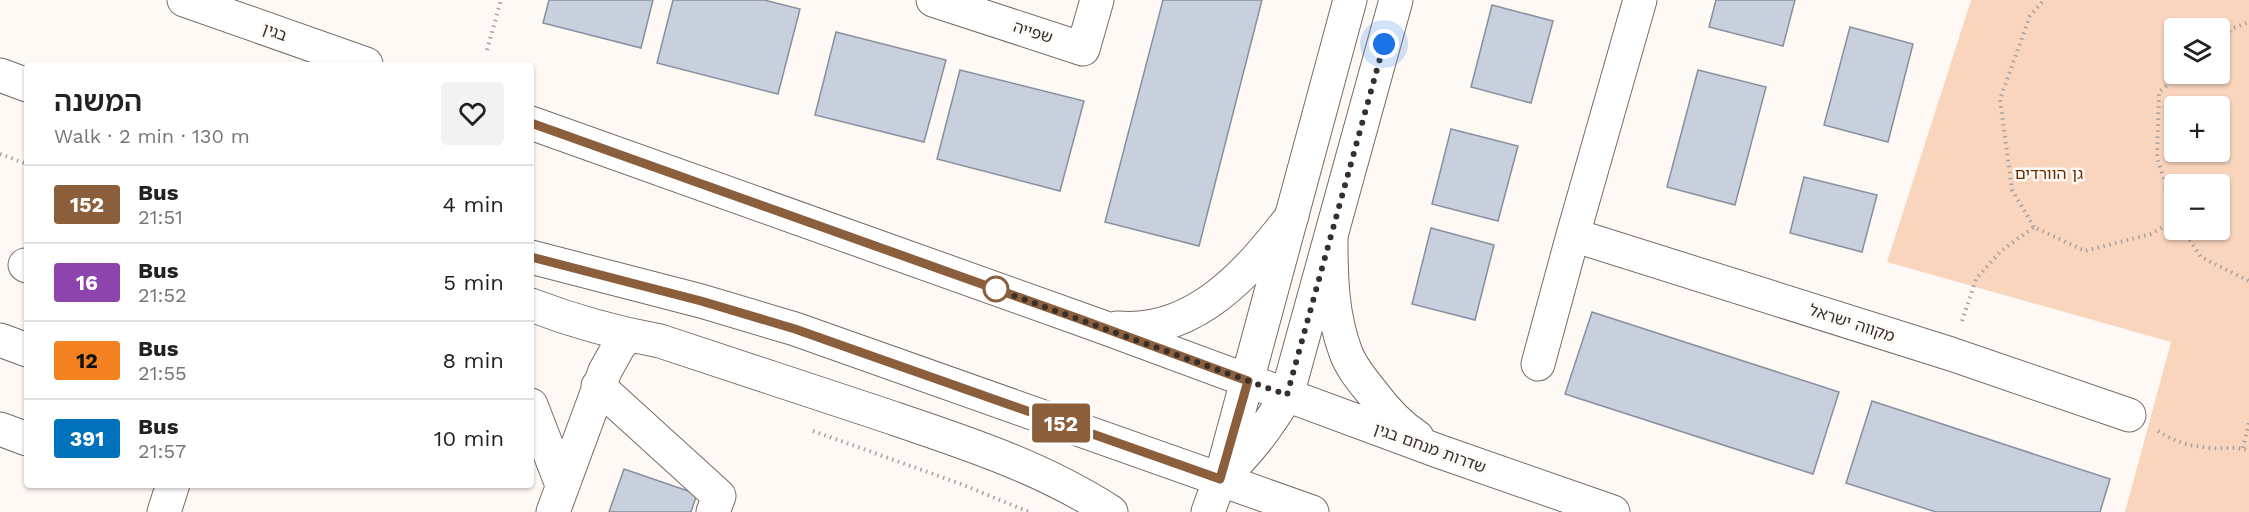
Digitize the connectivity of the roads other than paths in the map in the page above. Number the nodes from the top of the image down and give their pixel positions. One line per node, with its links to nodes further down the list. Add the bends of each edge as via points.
1 (184, 0): 8 (main road, בגין)
2 (933, 0): 7 (main road, שפייה)
3 (1097, 0): 7 (main road, שפייה, via 1083,49)
4 (1350, 0): 12 (main road)
5 (1396, 0): 14 (main road)
6 (1640, 0): 13 (main road)
7 (991, 9)
8 (360, 62)
9 (0, 75): 10 (main road)
10 (24, 84)
11 (534, 124): 17 (main road)
12 (1292, 216): 17 (main road, via 1253,264 1189,314 1157,327); 22 (main road)
13 (1573, 235): 21 (main road); 25 (main road, מקווה ישראל, via 1951,354)
14 (1331, 240): 24 (main road); 29 (main road, via 1335,318 1346,355 1384,408)
15 (534, 258): 30 (main road, via 795,329)
16 (534, 306): 18 (main road)
17 (1100, 326): 22 (main road, שדרות מנחם בגין)
18 (629, 335): 23 (main road, via 612,356); 33 (main road, via 660,341 969,444 1066,485)
19 (0, 340): 20 (main road)
20 (24, 349)
21 (1538, 364)
22 (1248, 381): 24 (main road, שדרות מנחם בגין); 30 (main road)
23 (598, 386): 31 (main road); 32 (main road, via 719,496)
24 (1287, 395): 29 (main road, שדרות מנחם בגין); 30 (main road, via 1269,426)
25 (2129, 415)
26 (534, 416): 31 (main road)
27 (0, 429): 28 (main road)
28 (24, 438)
29 (1438, 452): 36 (main road, שדרות מנחם בגין)
30 (1220, 479): 34 (main road); 35 (main road)
31 (557, 499)
32 (713, 512)
33 (1111, 512)
34 (1208, 512)
35 (1312, 512)
36 (1612, 512)

